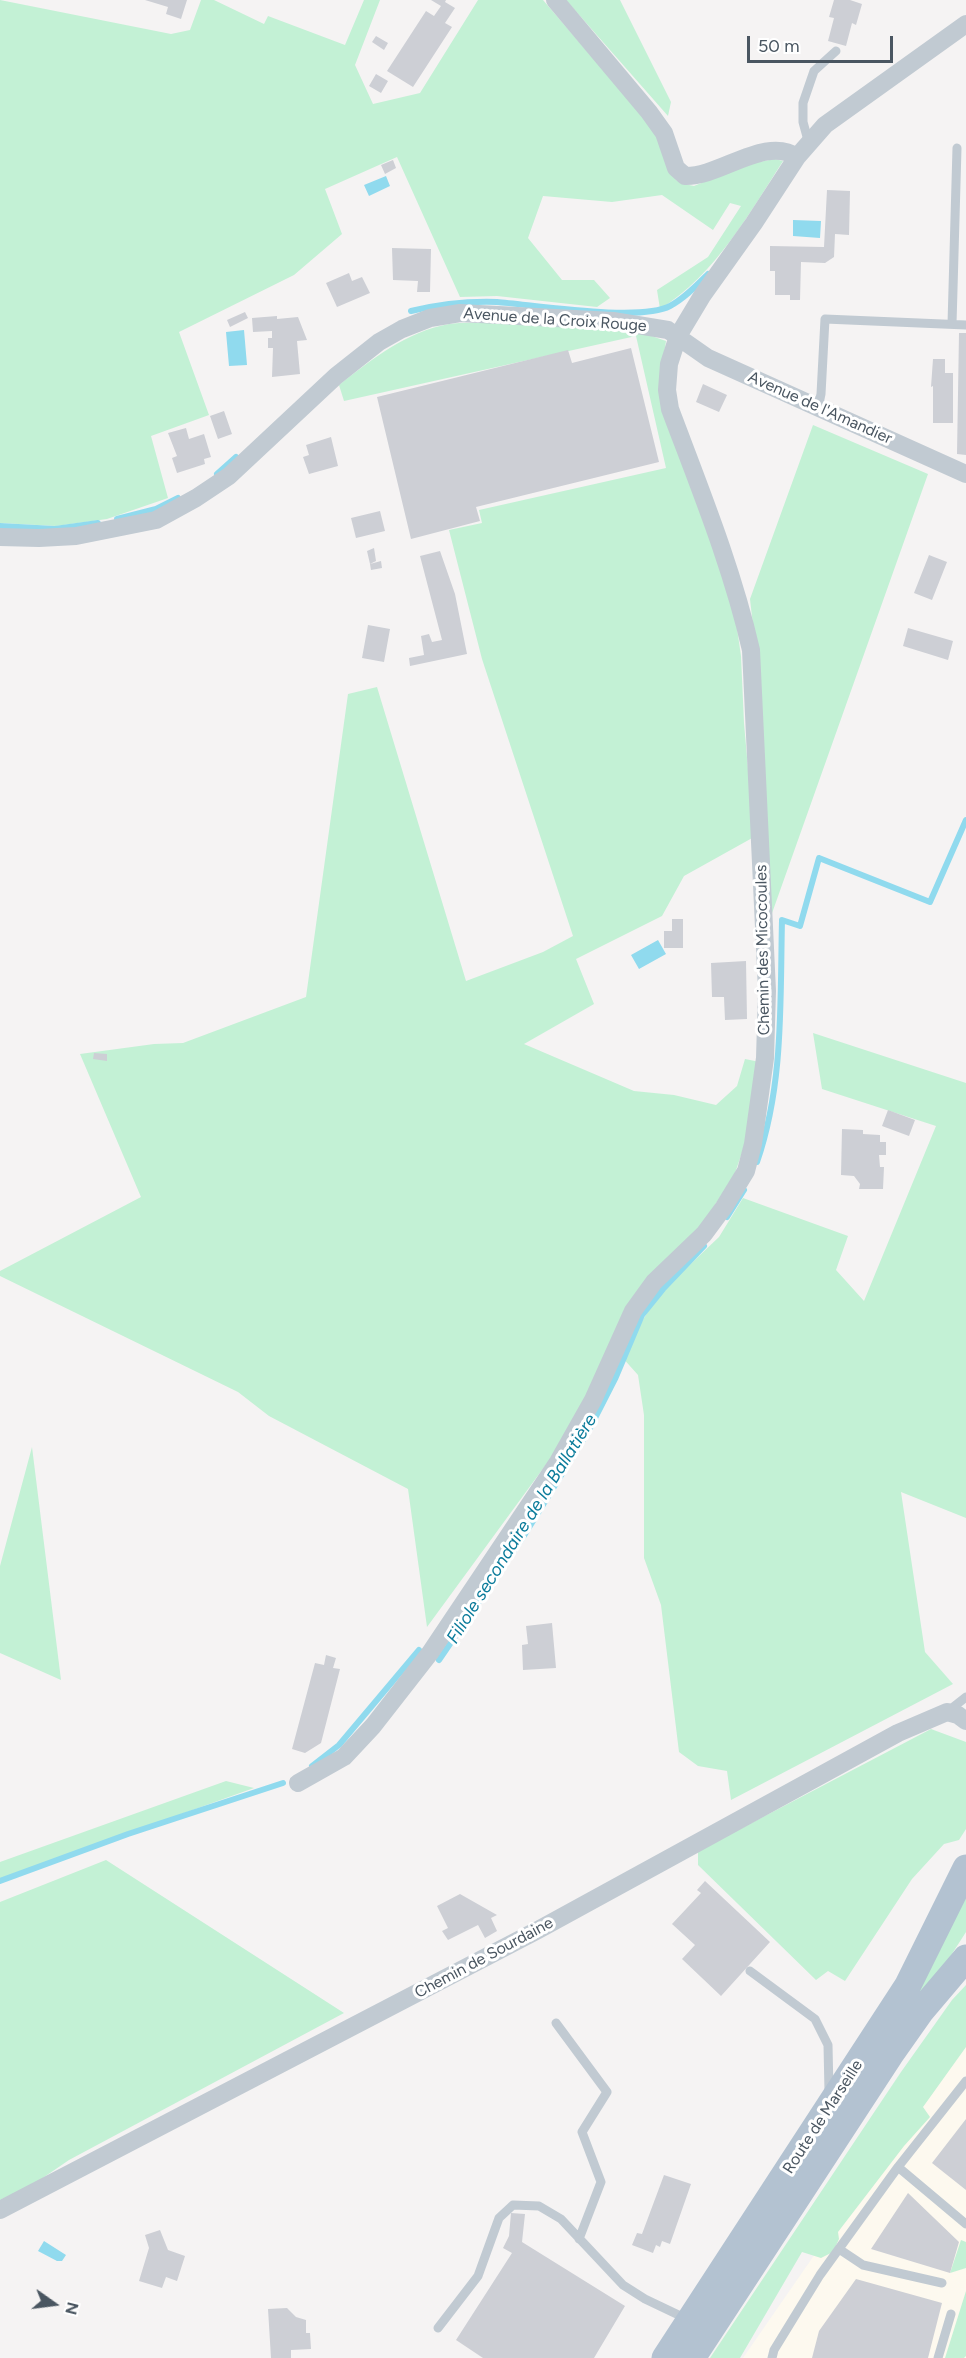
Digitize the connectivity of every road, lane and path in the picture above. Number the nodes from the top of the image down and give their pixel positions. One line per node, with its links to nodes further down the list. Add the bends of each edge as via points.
1 (555, 0): 5 (street, via 649,112 664,134 676,168 684,176 698,176 761,151)
2 (966, 24): 5 (street, via 825,125)
3 (836, 51): 5 (lane, via 814,71 803,103)
4 (957, 148): 6 (lane)
5 (803, 150): 8 (street)
6 (952, 324): 7 (lane); 9 (lane, via 825,319)
7 (966, 325)
8 (678, 336): 9 (street, Avenue de l'Amandier, via 708,357); 11 (street, Avenue de la Croix Rouge, via 668,330 613,321 460,313 430,318 379,342 336,376 229,476 156,520 76,536); 15 (street, Chemin des Micocoules, via 669,364 670,409 726,556 751,650 767,991 765,1058 746,1171 704,1234 654,1282 633,1311 593,1400 558,1462 430,1653 344,1757)
9 (818, 408): 10 (street, Avenue de l'Amandier)
10 (966, 474)
11 (0, 537)
12 (966, 1697): 13 (lane)
13 (947, 1712): 14 (street); 23 (street, Chemin de Sourdaine, via 898,1733 538,1930)
14 (966, 1721)
15 (298, 1783)
16 (966, 1868): 21 (main road, Route de Marseille, via 908,1986)
17 (966, 1958): 32 (main road, Route de Marseille, via 890,2055)
18 (750, 1971): 21 (lane, via 815,2019 828,2045)
19 (556, 2023): 25 (lane, via 607,2092 582,2132 601,2182)
20 (966, 2081): 22 (lane)
21 (830, 2107): 29 (main road, Route de Marseille)
22 (898, 2167): 24 (lane); 26 (lane)
23 (0, 2210)
24 (966, 2224)
25 (579, 2239): 29 (lane, via 623,2285); 30 (lane, via 561,2219 539,2206 513,2205 499,2218 478,2276)
26 (839, 2249): 27 (lane, via 863,2265); 33 (lane, via 785,2331)
27 (942, 2283)
28 (951, 2314): 34 (lane)
29 (690, 2320): 31 (main road, Route de Marseille)
30 (438, 2328)
31 (665, 2358)
32 (692, 2358)
33 (772, 2358)
34 (938, 2358)

